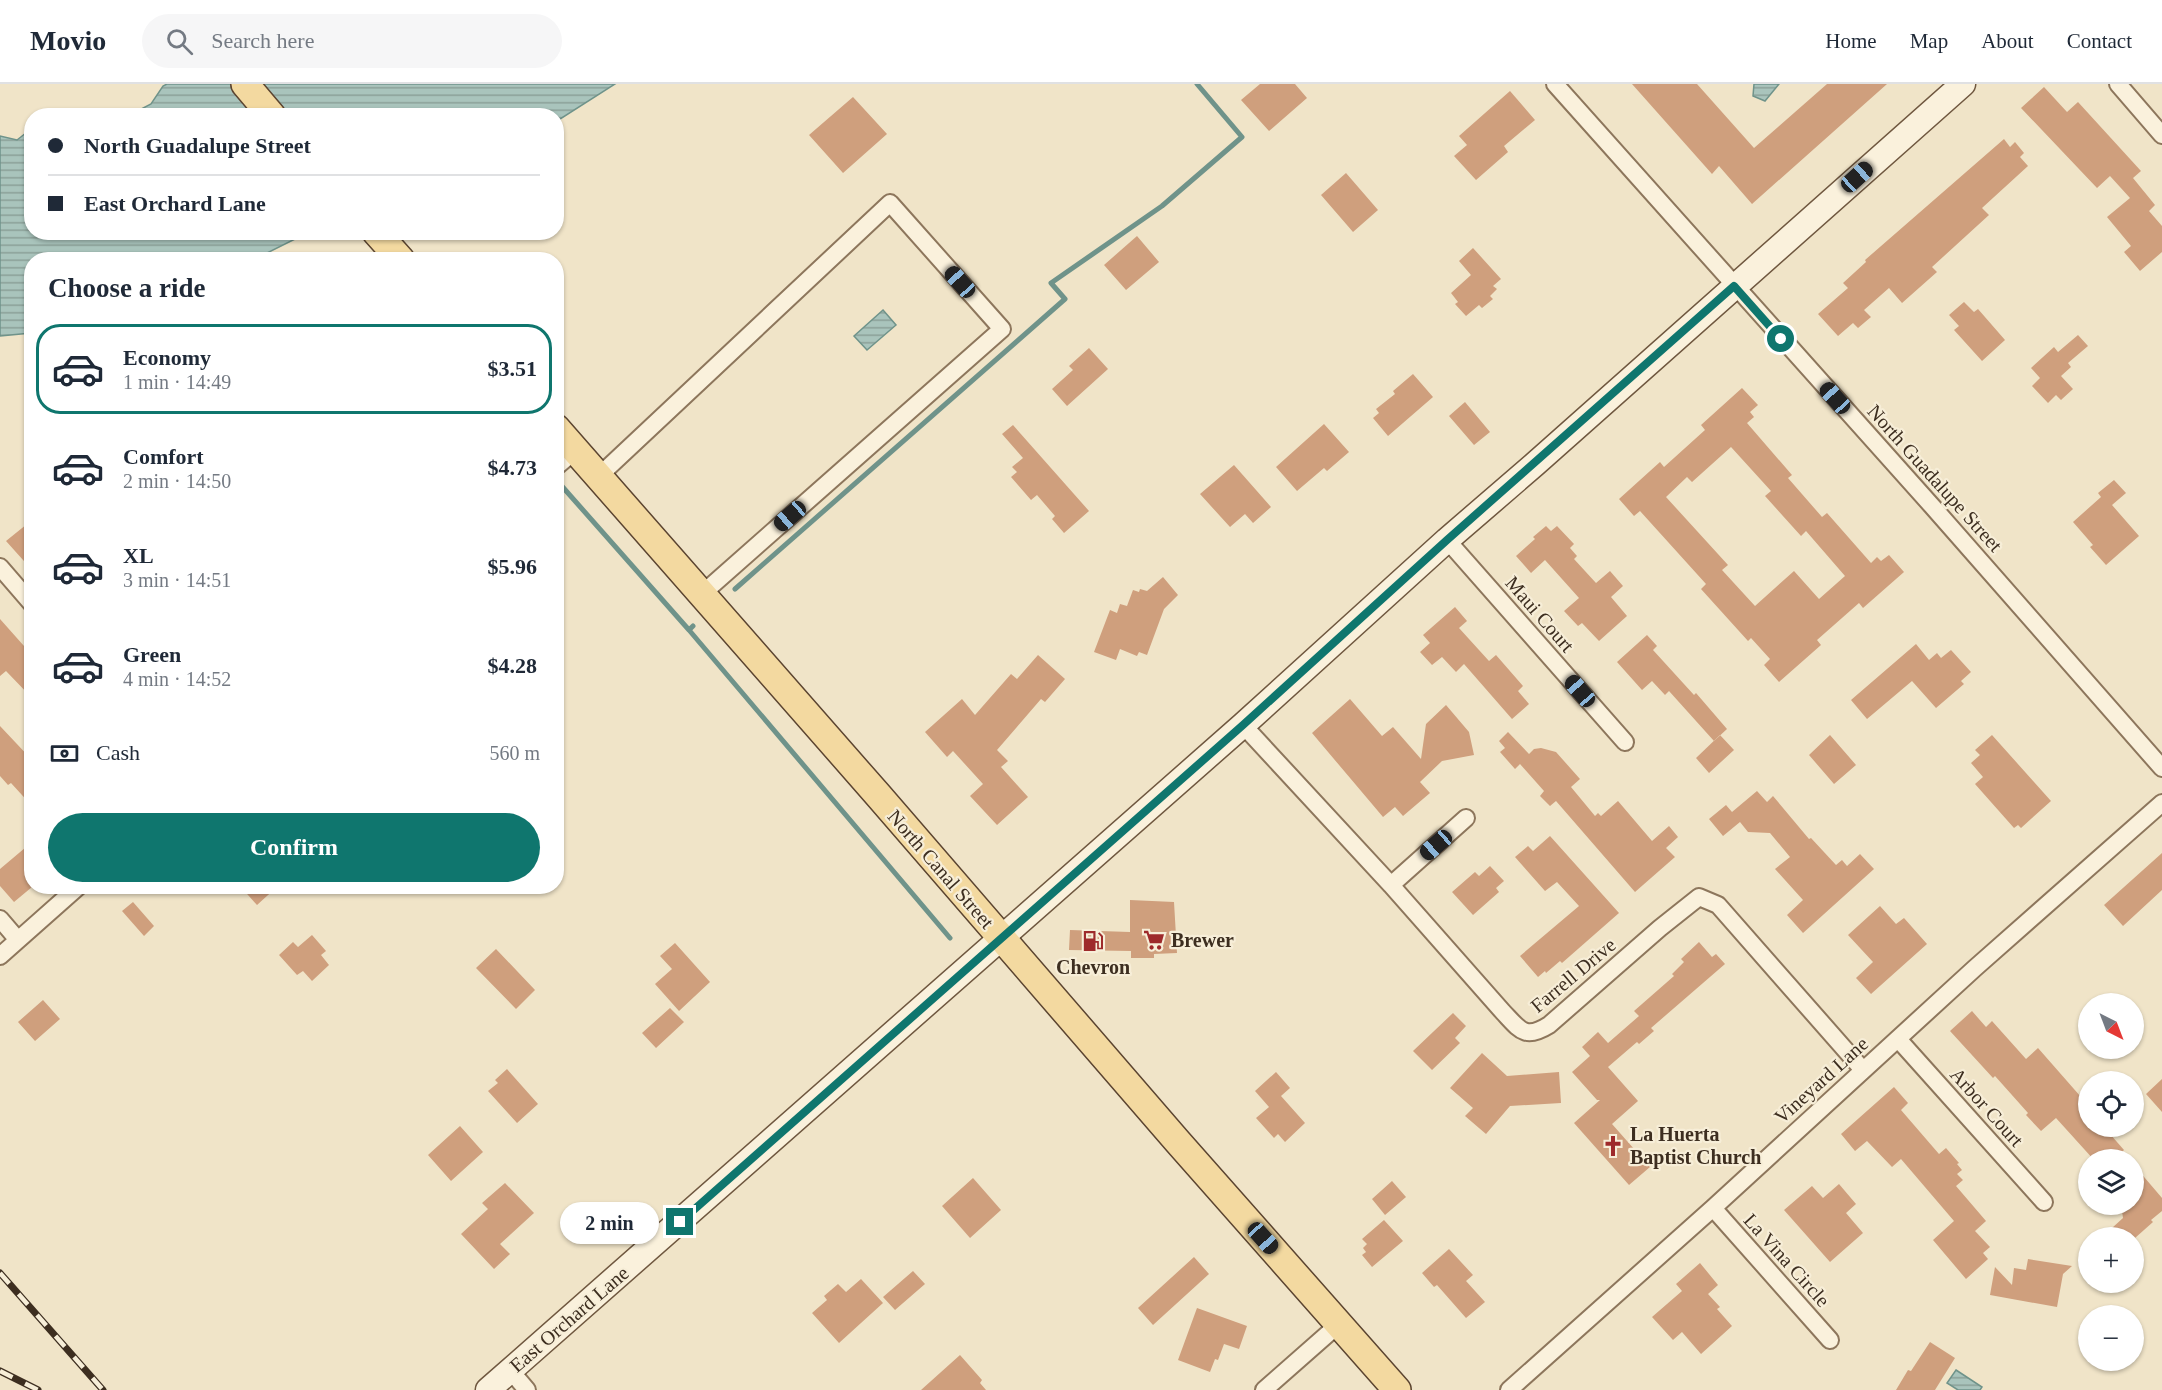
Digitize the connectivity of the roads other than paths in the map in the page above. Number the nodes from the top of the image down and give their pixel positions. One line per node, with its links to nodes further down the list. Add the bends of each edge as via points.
1 (245, 84): 5 (main road)
2 (1555, 84): 7 (street, North Guadalupe Street)
3 (1963, 84): 7 (street, East Orchard Lane)
4 (2118, 84): 6 (street)
5 (265, 108)
6 (2162, 135)
7 (1734, 286): 10 (street, East Orchard Lane); 16 (street, North Guadalupe Street)
8 (566, 459): 9 (main road, North Canal Street)
9 (599, 476): 12 (main road, North Canal Street); 12 (street, via 890,203 1002,329)
10 (1447, 540): 14 (street, East Orchard Lane); 15 (street, Maui Court)
11 (0, 567): 13 (street)
12 (702, 594): 22 (main road, North Canal Street)
13 (24, 595)
14 (1243, 725): 19 (street, Farrell Drive); 22 (street, East Orchard Lane)
15 (1625, 742)
16 (2162, 768)
17 (2162, 803): 25 (street, Vineyard Lane)
18 (1466, 818): 19 (street)
19 (1391, 885): 26 (street, Farrell Drive, via 1518,1028 1532,1034 1550,1025 1690,902 1699,897 1705,899 1718,905)
20 (70, 894): 23 (street)
21 (0, 919): 23 (street)
22 (1001, 938): 29 (main road, North Canal Street); 31 (street, East Orchard Lane)
23 (18, 940): 24 (street)
24 (0, 956)
25 (1898, 1039): 26 (street, Vineyard Lane); 27 (street, Arbor Court)
26 (1863, 1070): 28 (street, Vineyard Lane)
27 (2044, 1202)
28 (1713, 1208): 30 (street, La Vina Circle); 36 (street, Vineyard Lane)
29 (1339, 1324): 34 (street); 35 (main road, North Canal Street)
30 (1830, 1340)
31 (510, 1370): 32 (street, East Orchard Lane); 33 (street)
32 (488, 1390)
33 (527, 1390)
34 (1264, 1390)
35 (1397, 1390)
36 (1509, 1390)

